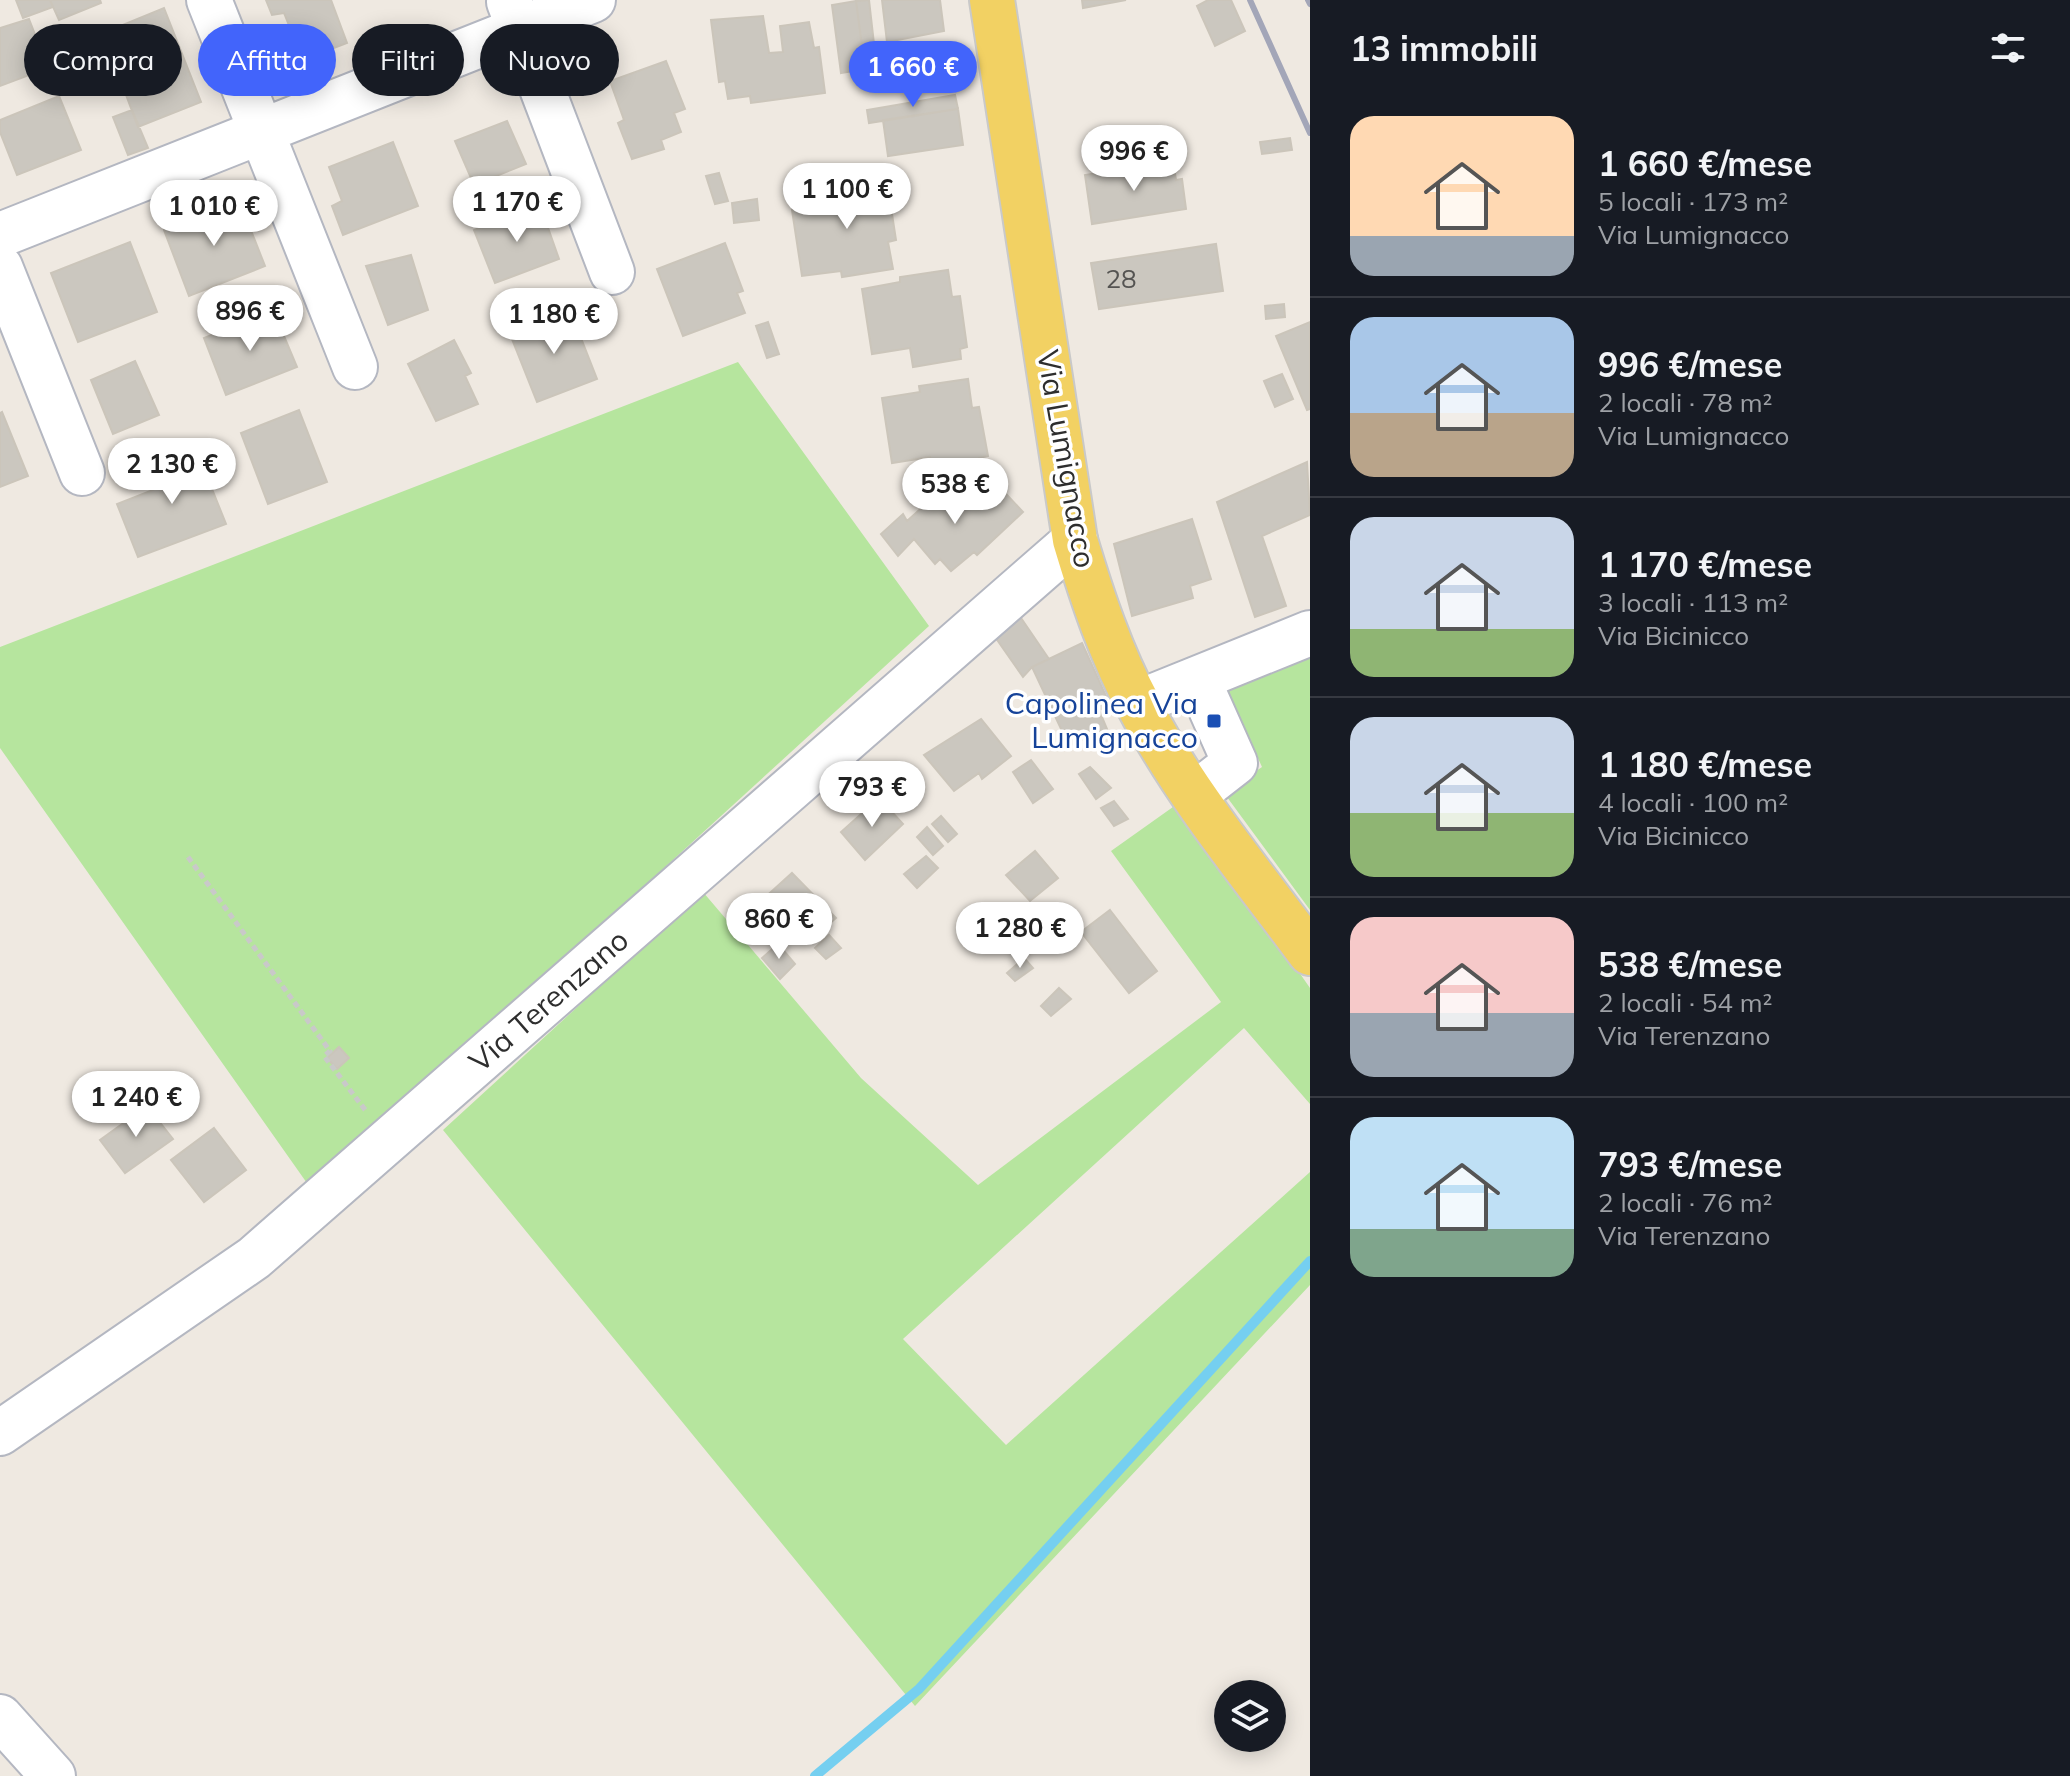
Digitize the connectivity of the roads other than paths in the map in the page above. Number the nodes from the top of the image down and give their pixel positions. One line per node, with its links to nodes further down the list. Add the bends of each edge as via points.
1 (209, 0): 5 (street)
2 (593, 0): 4 (street)
3 (992, 0): 11 (main road, Via Lumignacco)
4 (514, 14): 5 (street); 8 (street)
5 (261, 132): 6 (street); 9 (street)
6 (0, 235)
7 (0, 267): 10 (street)
8 (612, 272)
9 (355, 367)
10 (82, 473)
11 (1075, 540): 14 (main road, Via Lumignacco); 17 (street, Via Terenzano, via 254,1258)
12 (1310, 633): 13 (street)
13 (1198, 680): 14 (street); 15 (street, via 1235,763)
14 (1137, 703): 15 (main road, Via Lumignacco)
15 (1194, 795): 16 (main road, Via Lumignacco)
16 (1310, 953)
17 (0, 1433)
18 (0, 1717): 19 (street)
19 (53, 1776)

